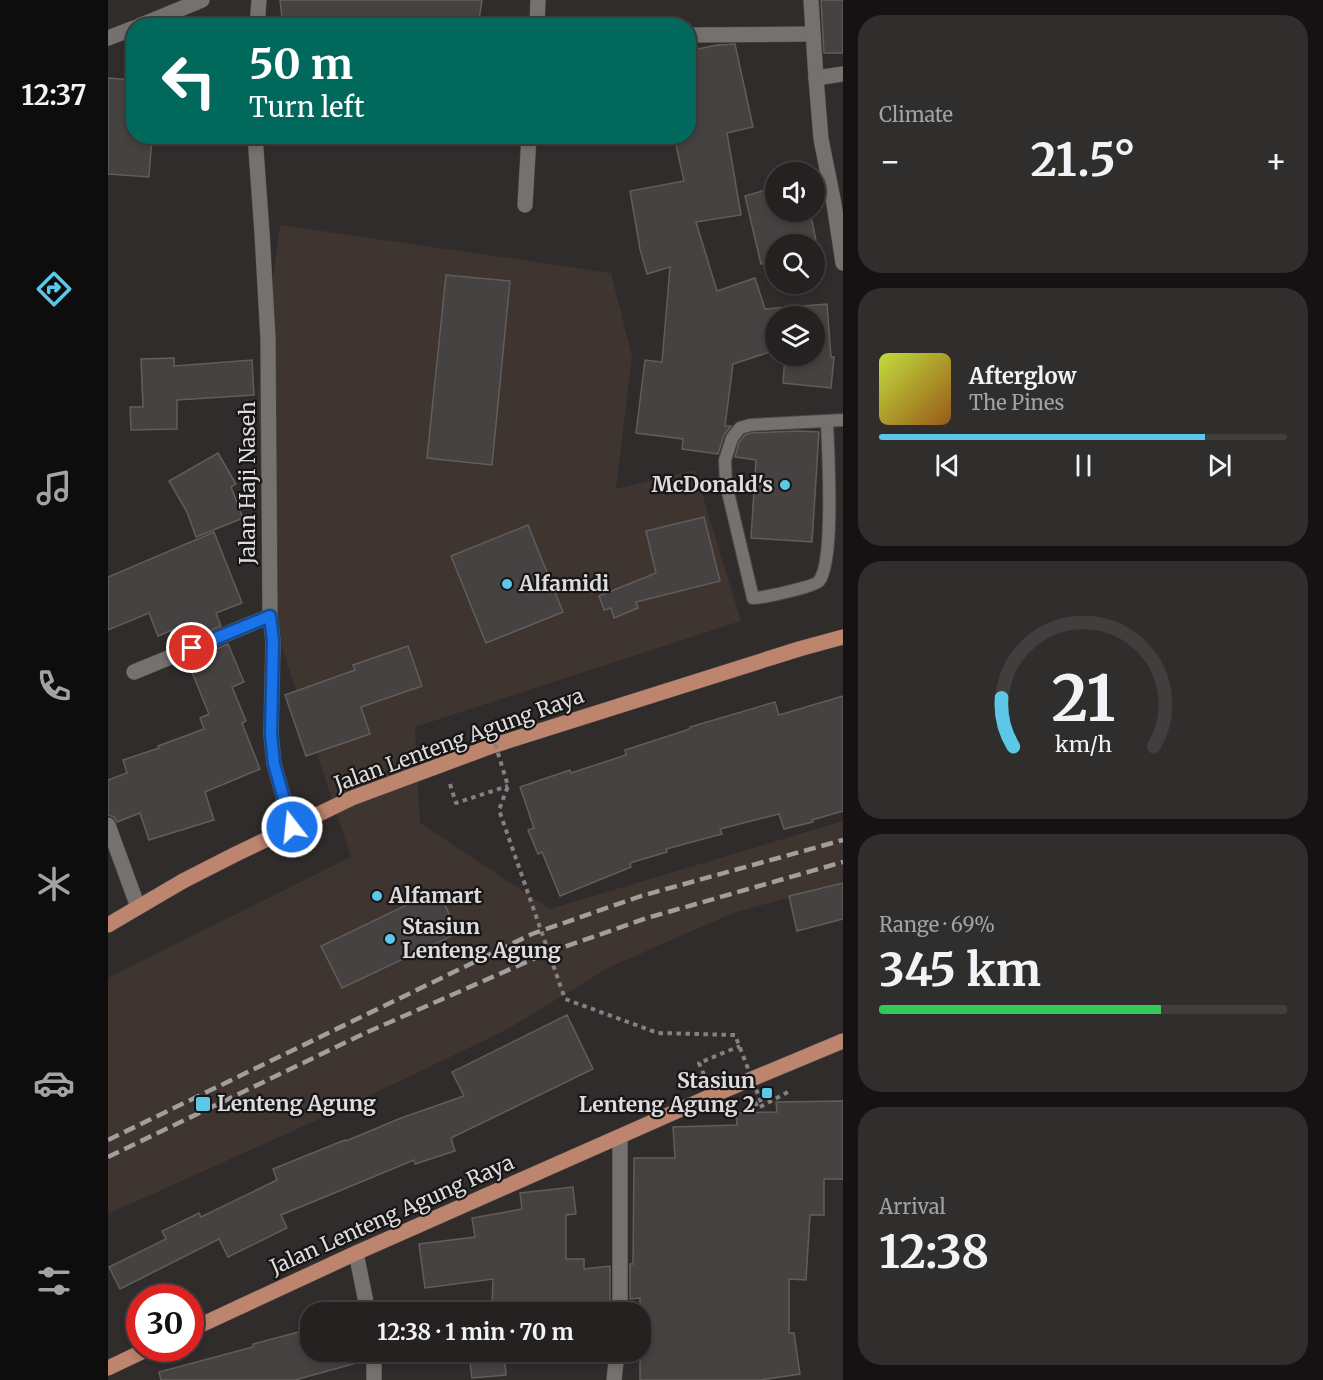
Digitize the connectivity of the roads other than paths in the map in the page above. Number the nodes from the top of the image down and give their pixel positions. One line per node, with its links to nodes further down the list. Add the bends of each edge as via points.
1 (202, 0): 5 (street)
2 (259, 0): 6 (street)
3 (538, 0): 7 (street)
4 (811, 0): 9 (street)
5 (158, 18)
6 (258, 18)
7 (537, 18)
8 (126, 31): 11 (street)
9 (813, 34): 10 (street); 13 (street)
10 (696, 35)
11 (108, 38)
12 (843, 74): 13 (street)
13 (816, 78): 17 (street, via 821,139)
14 (256, 144): 20 (street, Jalan Haji Naseh, via 268,339)
15 (529, 144): 16 (street)
16 (525, 205)
17 (843, 263)
18 (843, 420): 19 (lane)
19 (827, 421): 19 (lane, via 829,533 825,569 816,584 753,598 726,484 725,459 732,438 740,428 750,425)
20 (270, 616): 22 (street); 24 (street, Jalan Haji Naseh, via 274,764)
21 (843, 637): 24 (main road, Jalan Lenteng Agung Raya, via 492,746 352,798)
22 (134, 672)
23 (108, 825): 25 (street)
24 (292, 827): 25 (main road, Jalan Lenteng Agung Raya)
25 (138, 907): 26 (main road, Jalan Lenteng Agung Raya)
26 (108, 925)
27 (843, 1041): 28 (main road, Jalan Lenteng Agung Raya)
28 (620, 1137): 29 (main road, Jalan Lenteng Agung Raya); 31 (street)
29 (356, 1253): 30 (street); 32 (main road, Jalan Lenteng Agung Raya)
30 (366, 1302)
31 (620, 1302)
32 (204, 1324)
33 (126, 1359): 36 (main road)
34 (374, 1362): 37 (street)
35 (616, 1362): 38 (street)
36 (108, 1368)
37 (374, 1380)
38 (614, 1380)

